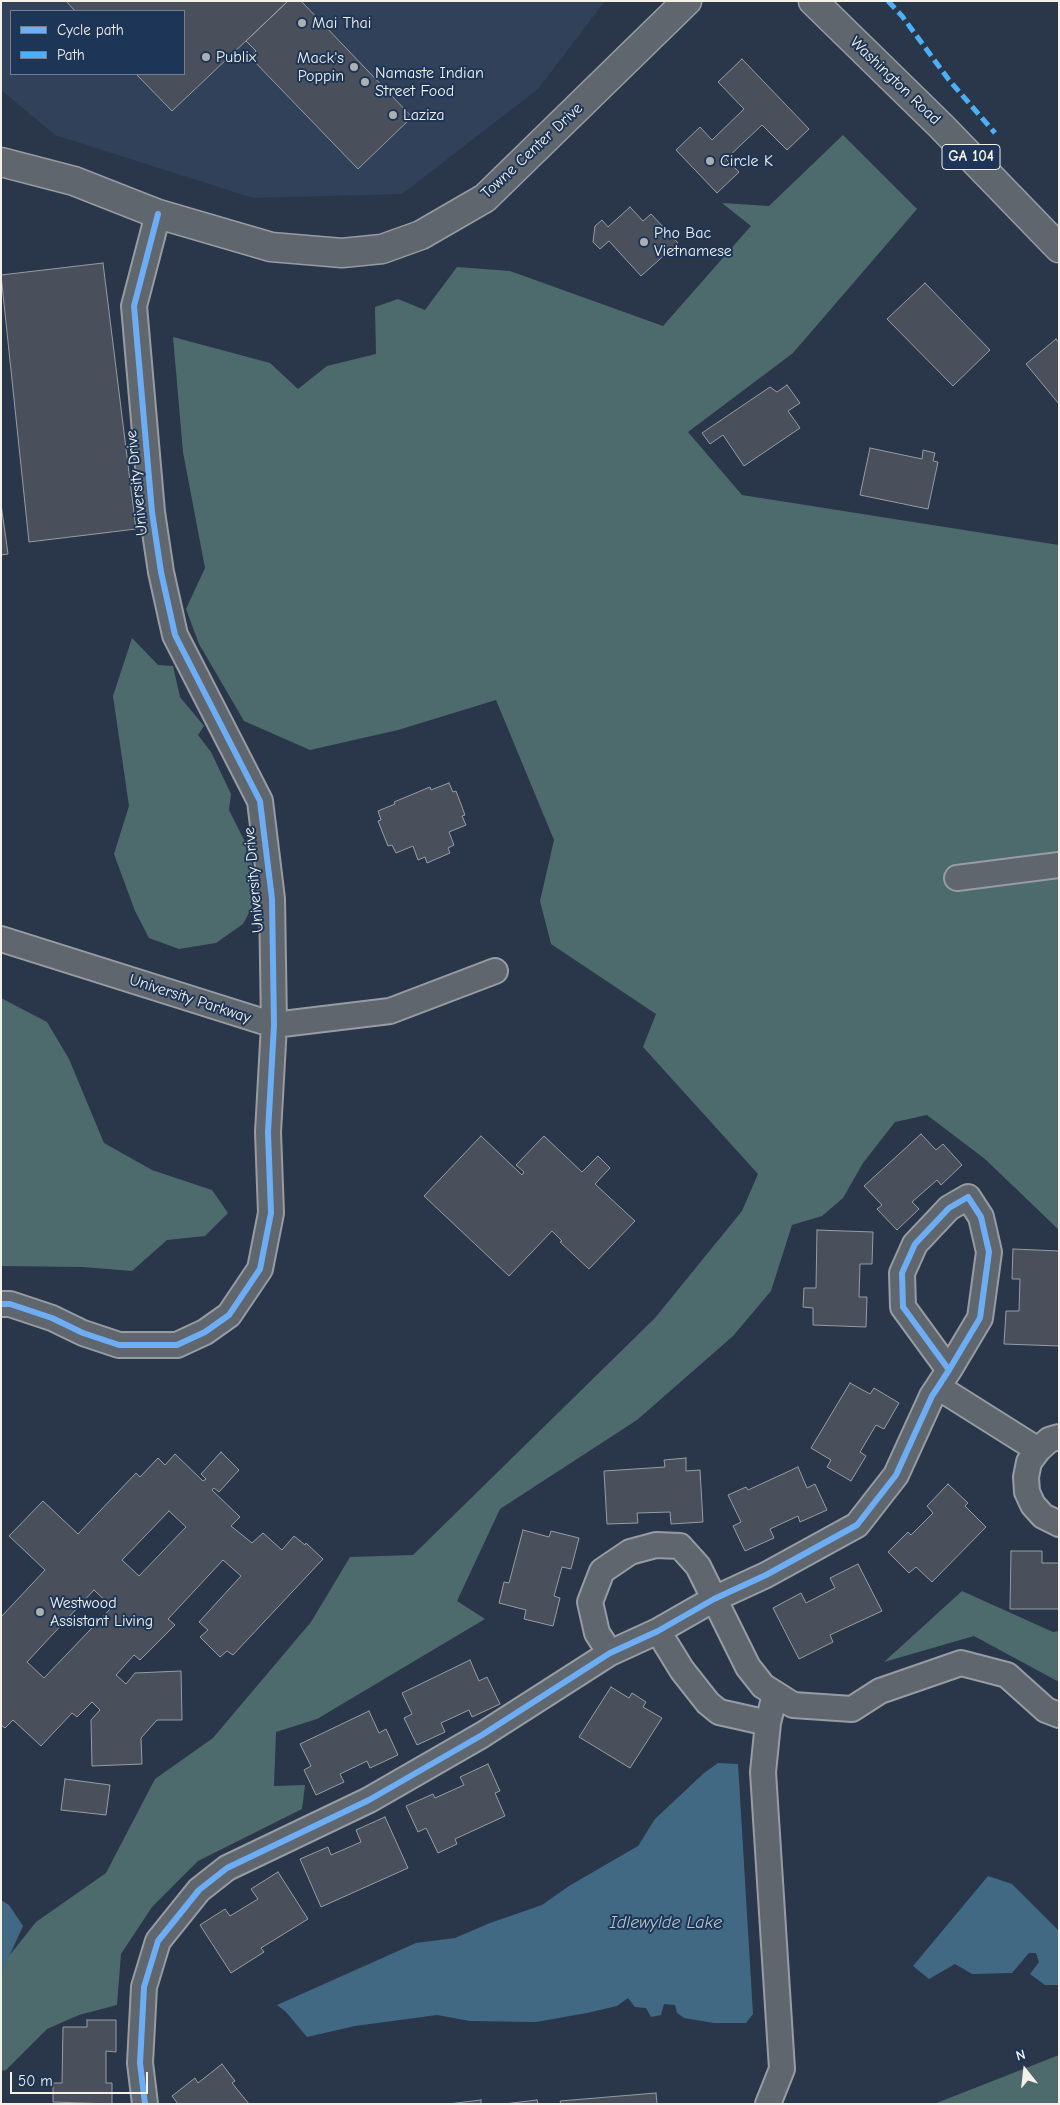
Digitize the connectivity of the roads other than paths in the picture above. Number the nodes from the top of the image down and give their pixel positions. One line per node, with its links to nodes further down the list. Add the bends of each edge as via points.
1 (813, 1): 4 (main road, Washington Road / GA 104)
2 (841, 1): 4 (main road)
3 (688, 2): 6 (main road, Towne Center Drive, via 485,198 421,235 382,249 342,253 271,247)
4 (855, 42): 7 (main road, Washington Road / GA 104)
5 (1, 162): 6 (main road, Towne Center Drive, via 74,181)
6 (158, 214): 12 (street, University Drive, via 134,306 152,512 175,635 260,801 272,899)
7 (1059, 248)
8 (1059, 865): 9 (street)
9 (957, 878)
10 (1, 939): 12 (street, University Parkway)
11 (495, 971): 12 (street, University Parkway, via 390,1011)
12 (274, 1026): 13 (street, University Drive, via 268,1132 271,1213 260,1269 229,1315 205,1332 177,1344 119,1345 52,1318)
13 (1, 1304)
14 (943, 1378): 14 (street, via 980,1318 989,1252 981,1217 968,1197 949,1208 915,1244 902,1273 903,1307); 16 (street); 18 (street, via 896,1475 857,1525 766,1575)
15 (1059, 1437): 16 (street)
16 (1038, 1450): 17 (street, via 1029,1462 1027,1492 1043,1516)
17 (1059, 1524)
18 (714, 1599): 19 (street); 20 (street, via 698,1566 680,1546 656,1545 630,1552 602,1571 590,1602 597,1633); 21 (street, via 748,1667 762,1686)
19 (658, 1631): 20 (street); 23 (street, via 682,1670 708,1703 719,1712)
20 (610, 1652): 24 (street, via 482,1735 377,1796 228,1868 199,1890 158,1941 144,1987 140,2063)
21 (775, 1694): 22 (street, via 793,1705 852,1708 880,1691 961,1663 1007,1675 1046,1710); 23 (street)
22 (1059, 1715)
23 (768, 1722): 25 (street, via 763,1772 782,2068)
24 (145, 2104)
25 (768, 2104)

